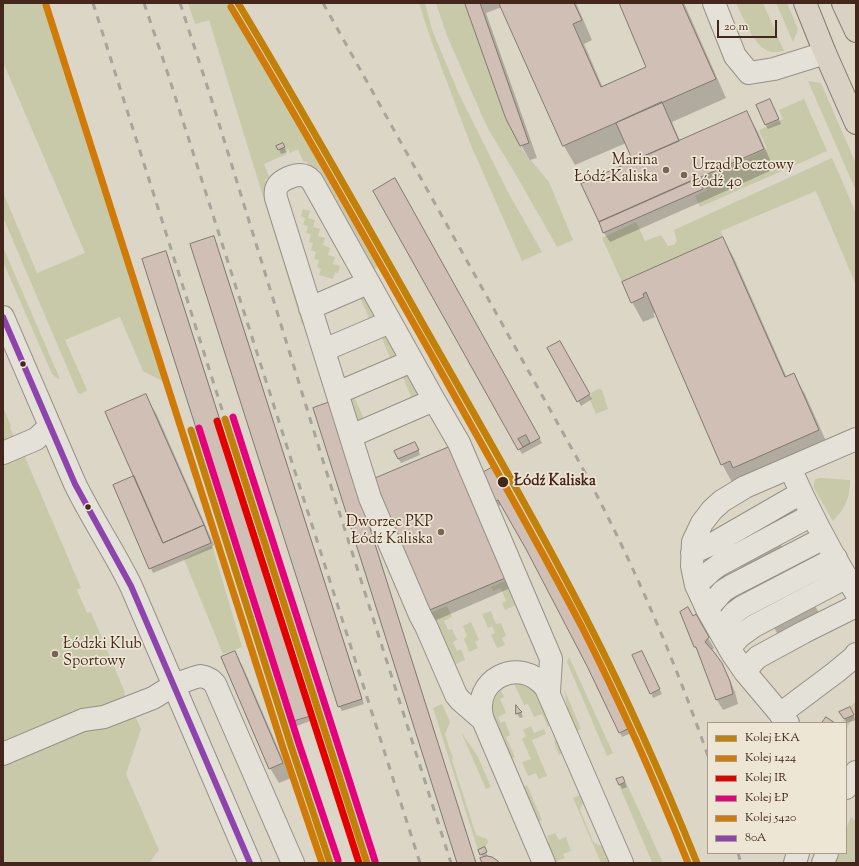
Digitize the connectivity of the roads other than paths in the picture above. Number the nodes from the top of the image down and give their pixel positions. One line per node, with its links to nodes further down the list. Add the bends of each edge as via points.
1 (714, 3): 5 (street, via 735,56 749,73 774,69)
2 (805, 3): 5 (main road)
3 (843, 3): 4 (main road)
4 (856, 31)
5 (825, 53): 6 (main road)
6 (856, 123)
7 (368, 283): 8 (street); 8 (street, via 312,181 300,174 284,179 276,188 276,198); 10 (street)
8 (310, 308): 11 (street)
9 (3, 317): 15 (street)
10 (390, 322): 11 (street); 12 (street)
11 (324, 350): 13 (street)
12 (412, 361): 13 (street); 14 (street)
13 (337, 393): 16 (street)
14 (434, 400): 16 (street); 34 (street, via 459,443 551,659)
15 (50, 426): 18 (street, via 32,429); 19 (street, via 36,439); 33 (street, via 80,495 126,575)
16 (350, 436): 36 (street, via 370,498 456,695)
17 (856, 439): 20 (street)
18 (3, 441)
19 (3, 453)
20 (790, 468): 21 (street); 24 (street, via 746,487 722,501 696,532)
21 (801, 493): 22 (street); 24 (street)
22 (812, 515): 23 (street); 26 (street, via 719,565)
23 (824, 538): 25 (street); 29 (street, via 731,586)
24 (692, 553): 26 (street)
25 (836, 558): 27 (street); 30 (street, via 742,607 734,613)
26 (696, 584): 29 (street)
27 (851, 585): 30 (street, via 754,626 740,636)
28 (856, 606): 32 (street, via 758,657)
29 (707, 609): 30 (street)
30 (725, 639): 32 (street)
31 (856, 654): 35 (street)
32 (745, 672): 35 (street)
33 (174, 685): 37 (street, via 148,688 100,707 84,720); 42 (street); 43 (street, via 200,676 215,684)
34 (549, 692): 36 (street, via 541,681 528,674 504,674 491,683 484,694 481,706); 45 (street)
35 (784, 718)
36 (483, 720): 44 (street)
37 (3, 754)
38 (847, 762): 39 (street)
39 (856, 767)
40 (856, 772): 41 (street)
41 (847, 786)
42 (250, 863)
43 (293, 863)
44 (544, 863)
45 (622, 863)

